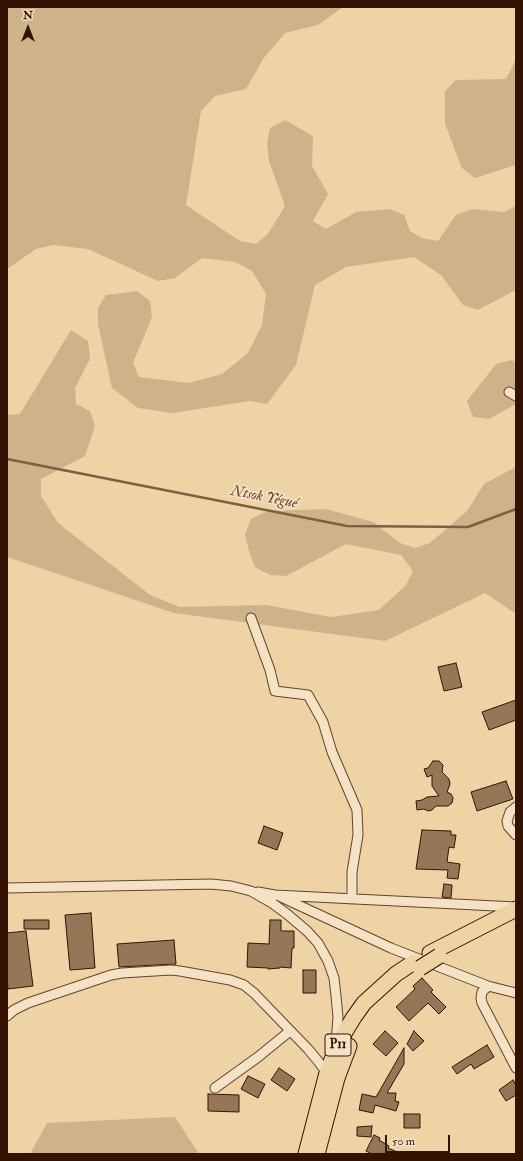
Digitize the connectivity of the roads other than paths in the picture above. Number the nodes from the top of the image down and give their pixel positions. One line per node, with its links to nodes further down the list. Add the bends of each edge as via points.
1 (251, 618): 7 (street, via 276,691 308,695 323,722 332,752 357,810 358,835 352,872)
2 (516, 807): 3 (street, via 510,812 507,821)
3 (516, 835)
4 (7, 888): 5 (street, via 211,884)
5 (251, 891): 6 (street); 16 (street, via 272,903 307,931 318,943 328,961 334,978 338,1017)
6 (275, 895): 7 (street); 12 (street, via 391,948)
7 (352, 899): 8 (street)
8 (516, 908): 10 (main road, P11)
9 (516, 918): 10 (main road, P11)
10 (435, 954): 11 (main road, P11)
11 (417, 965): 16 (main road, P11, via 396,974 364,1003); 21 (main road, P11, via 370,1012 355,1034 337,1078)
12 (488, 986): 13 (street); 17 (street, via 482,992 482,1003)
13 (516, 993)
14 (7, 1016): 15 (street, via 28,1003 111,975 171,970 230,980 244,985)
15 (290, 1031): 18 (street); 19 (street)
16 (336, 1049): 18 (main road, P11)
17 (516, 1068)
18 (326, 1073): 20 (main road, P11)
19 (215, 1088)
20 (306, 1154)
21 (317, 1154)

